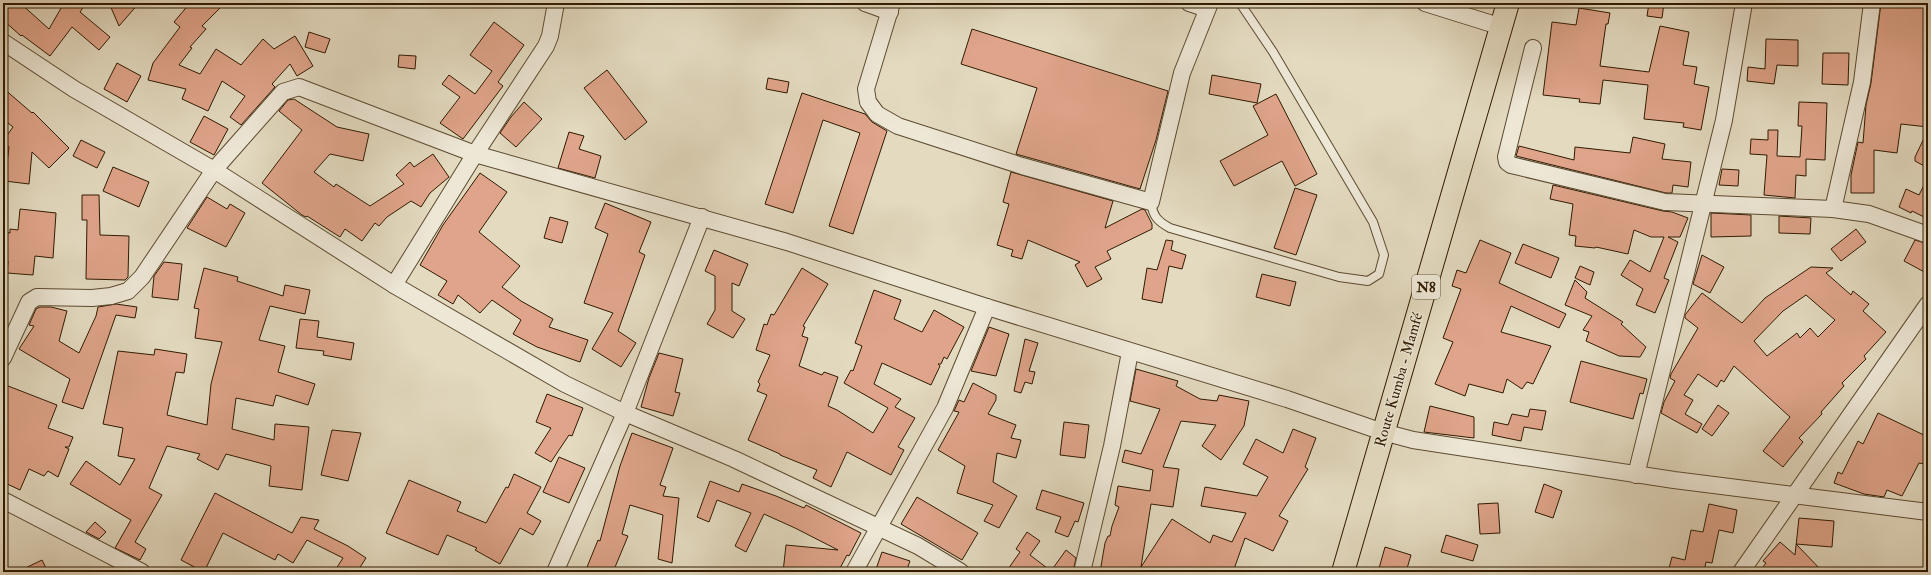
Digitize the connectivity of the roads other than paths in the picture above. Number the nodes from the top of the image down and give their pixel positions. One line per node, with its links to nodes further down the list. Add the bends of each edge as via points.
1 (556, 3): 14 (street, via 546,46)
2 (864, 3): 10 (street)
3 (1189, 3): 9 (street)
4 (1240, 3): 16 (lane, via 1273,52 1373,222 1384,255 1379,274 1368,281 1339,277 1170,228 1158,221 1153,214)
5 (1425, 3): 11 (street)
6 (1508, 3): 11 (highway, Route Kumba - Mamfé / N8)
7 (1744, 3): 17 (street, via 1724,120)
8 (1872, 3): 18 (street, via 1862,82)
9 (1208, 6): 16 (street, via 1182,73)
10 (891, 7): 16 (street, via 866,89 868,102 878,114 898,126 1015,164)
11 (1502, 27): 27 (highway, Route Kumba - Mamfé / N8)
12 (3, 42): 15 (street, via 74,89)
13 (1533, 48): 17 (street, via 1506,157 1510,165 1665,202)
14 (475, 154): 15 (street, via 299,87 283,92); 19 (street); 21 (street)
15 (214, 170): 21 (street); 25 (street, via 142,277 128,291 92,298 37,297 29,302)
16 (1151, 202)
17 (1704, 203): 18 (street); 28 (street)
18 (1833, 209): 20 (street, via 1869,214)
19 (702, 217): 23 (street); 26 (street)
20 (1928, 235)
21 (394, 285): 26 (street, via 566,384)
22 (1928, 304): 29 (street)
23 (987, 307): 24 (street); 32 (street, via 945,408)
24 (1130, 352): 27 (street, via 1287,399); 37 (street, via 1112,446)
25 (3, 358)
26 (625, 414): 32 (street, via 734,459); 34 (street)
27 (1383, 432): 28 (street, via 1413,440); 38 (highway, Route Kumba - Mamfé / N8)
28 (1636, 475): 29 (street)
29 (1794, 495): 31 (street); 39 (street)
30 (3, 500): 33 (street)
31 (1928, 512)
32 (879, 528): 35 (street); 36 (street, via 918,546)
33 (142, 572)
34 (555, 572)
35 (854, 572)
36 (961, 572)
37 (1082, 572)
38 (1343, 572)
39 (1741, 572)

